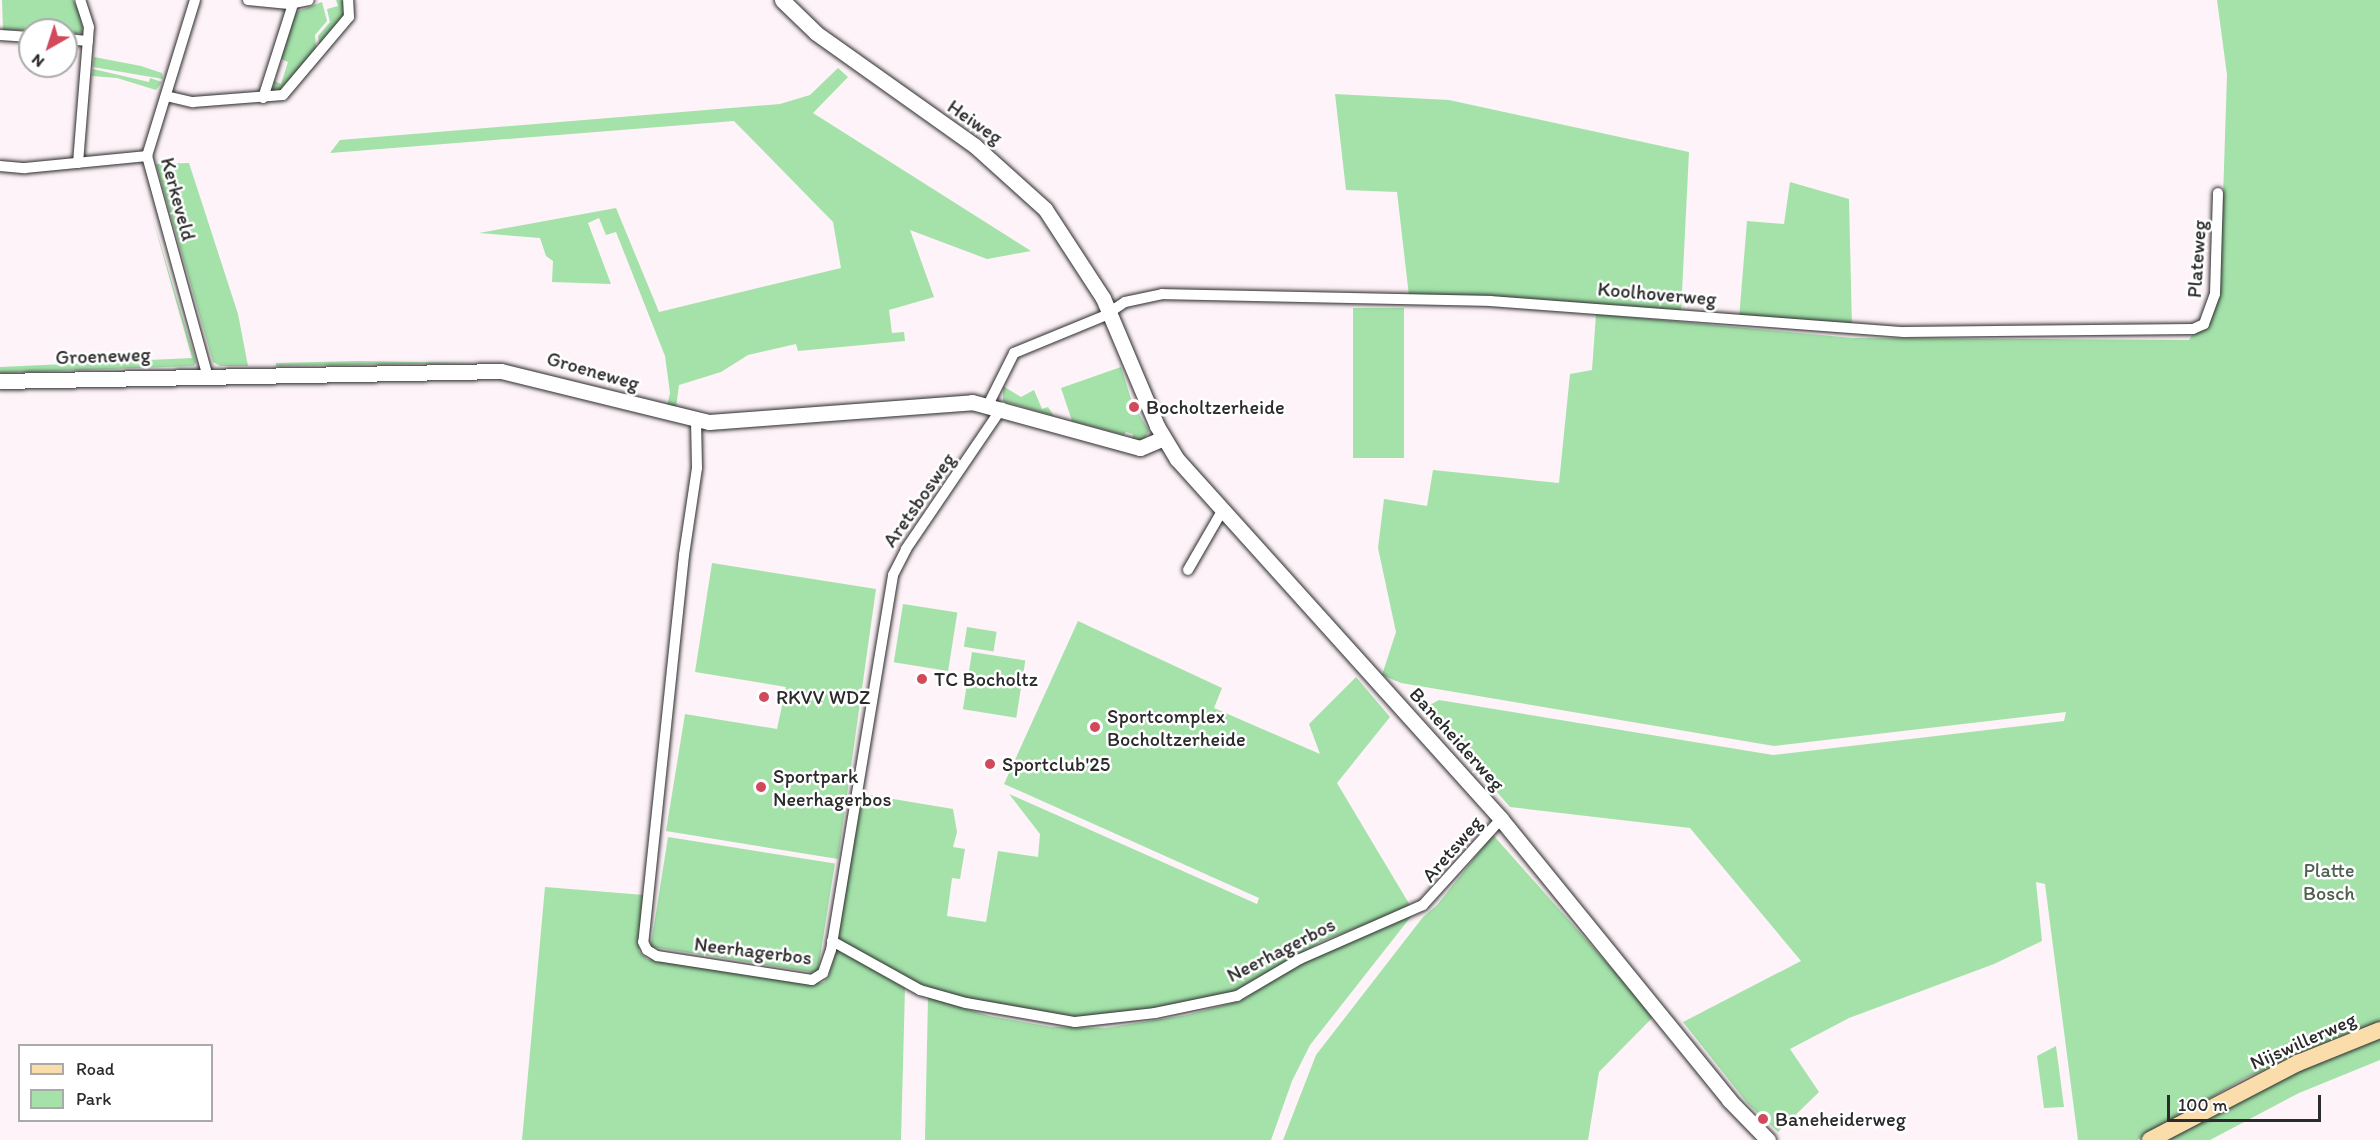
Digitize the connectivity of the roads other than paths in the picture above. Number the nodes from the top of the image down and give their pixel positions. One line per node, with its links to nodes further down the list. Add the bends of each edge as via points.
1 (80, 0): 11 (street, via 87,14)
2 (195, 0): 12 (street, Kerkeveld)
3 (248, 0): 7 (street)
4 (309, 0): 7 (street)
5 (348, 0): 13 (street, via 349,17 287,91)
6 (782, 0): 18 (street, Heiweg, via 816,33 1018,181 1068,241)
7 (293, 4): 13 (street)
8 (0, 35): 9 (street)
9 (18, 36)
10 (78, 40): 11 (street)
11 (88, 41): 15 (street)
12 (165, 96): 13 (street, via 193,102); 14 (street, Kerkeveld)
13 (263, 98)
14 (147, 156): 15 (street); 20 (street, Kerkeveld)
15 (78, 163): 16 (street)
16 (0, 166)
17 (2218, 193): 19 (street, Plateweg, via 2215,294)
18 (1110, 311): 19 (street, Koolhoverweg, via 1138,297 1172,293 1568,305 1904,332 2181,330); 22 (street, Koolhoverweg, via 1014,353); 24 (street, Baneheiderweg)
19 (2204, 324)
20 (207, 374): 21 (street, Groeneweg); 23 (street, Groeneweg, via 501,371)
21 (0, 381)
22 (996, 406): 23 (street, Groeneweg, via 735,423); 24 (street, Groeneweg, via 1140,448); 29 (street, Aretsbosweg, via 893,574)
23 (696, 420): 29 (street, Neerhagerbos, via 697,468 684,555 645,946 654,955 812,980 825,971)
24 (1163, 438): 25 (street, Baneheiderweg)
25 (1222, 511): 26 (street); 27 (street, Baneheiderweg)
26 (1188, 570)
27 (1501, 819): 28 (street, Aretsweg); 31 (street, Baneheiderweg, via 1729,1100)
28 (1429, 902): 29 (street, Neerhagerbos, via 1300,959 1237,996 1155,1013 1075,1022 1011,1012 920,990)
29 (832, 941)
30 (2379, 1031): 32 (main road, Nijswillerweg, via 2298,1064)
31 (1768, 1140)
32 (2150, 1140)

